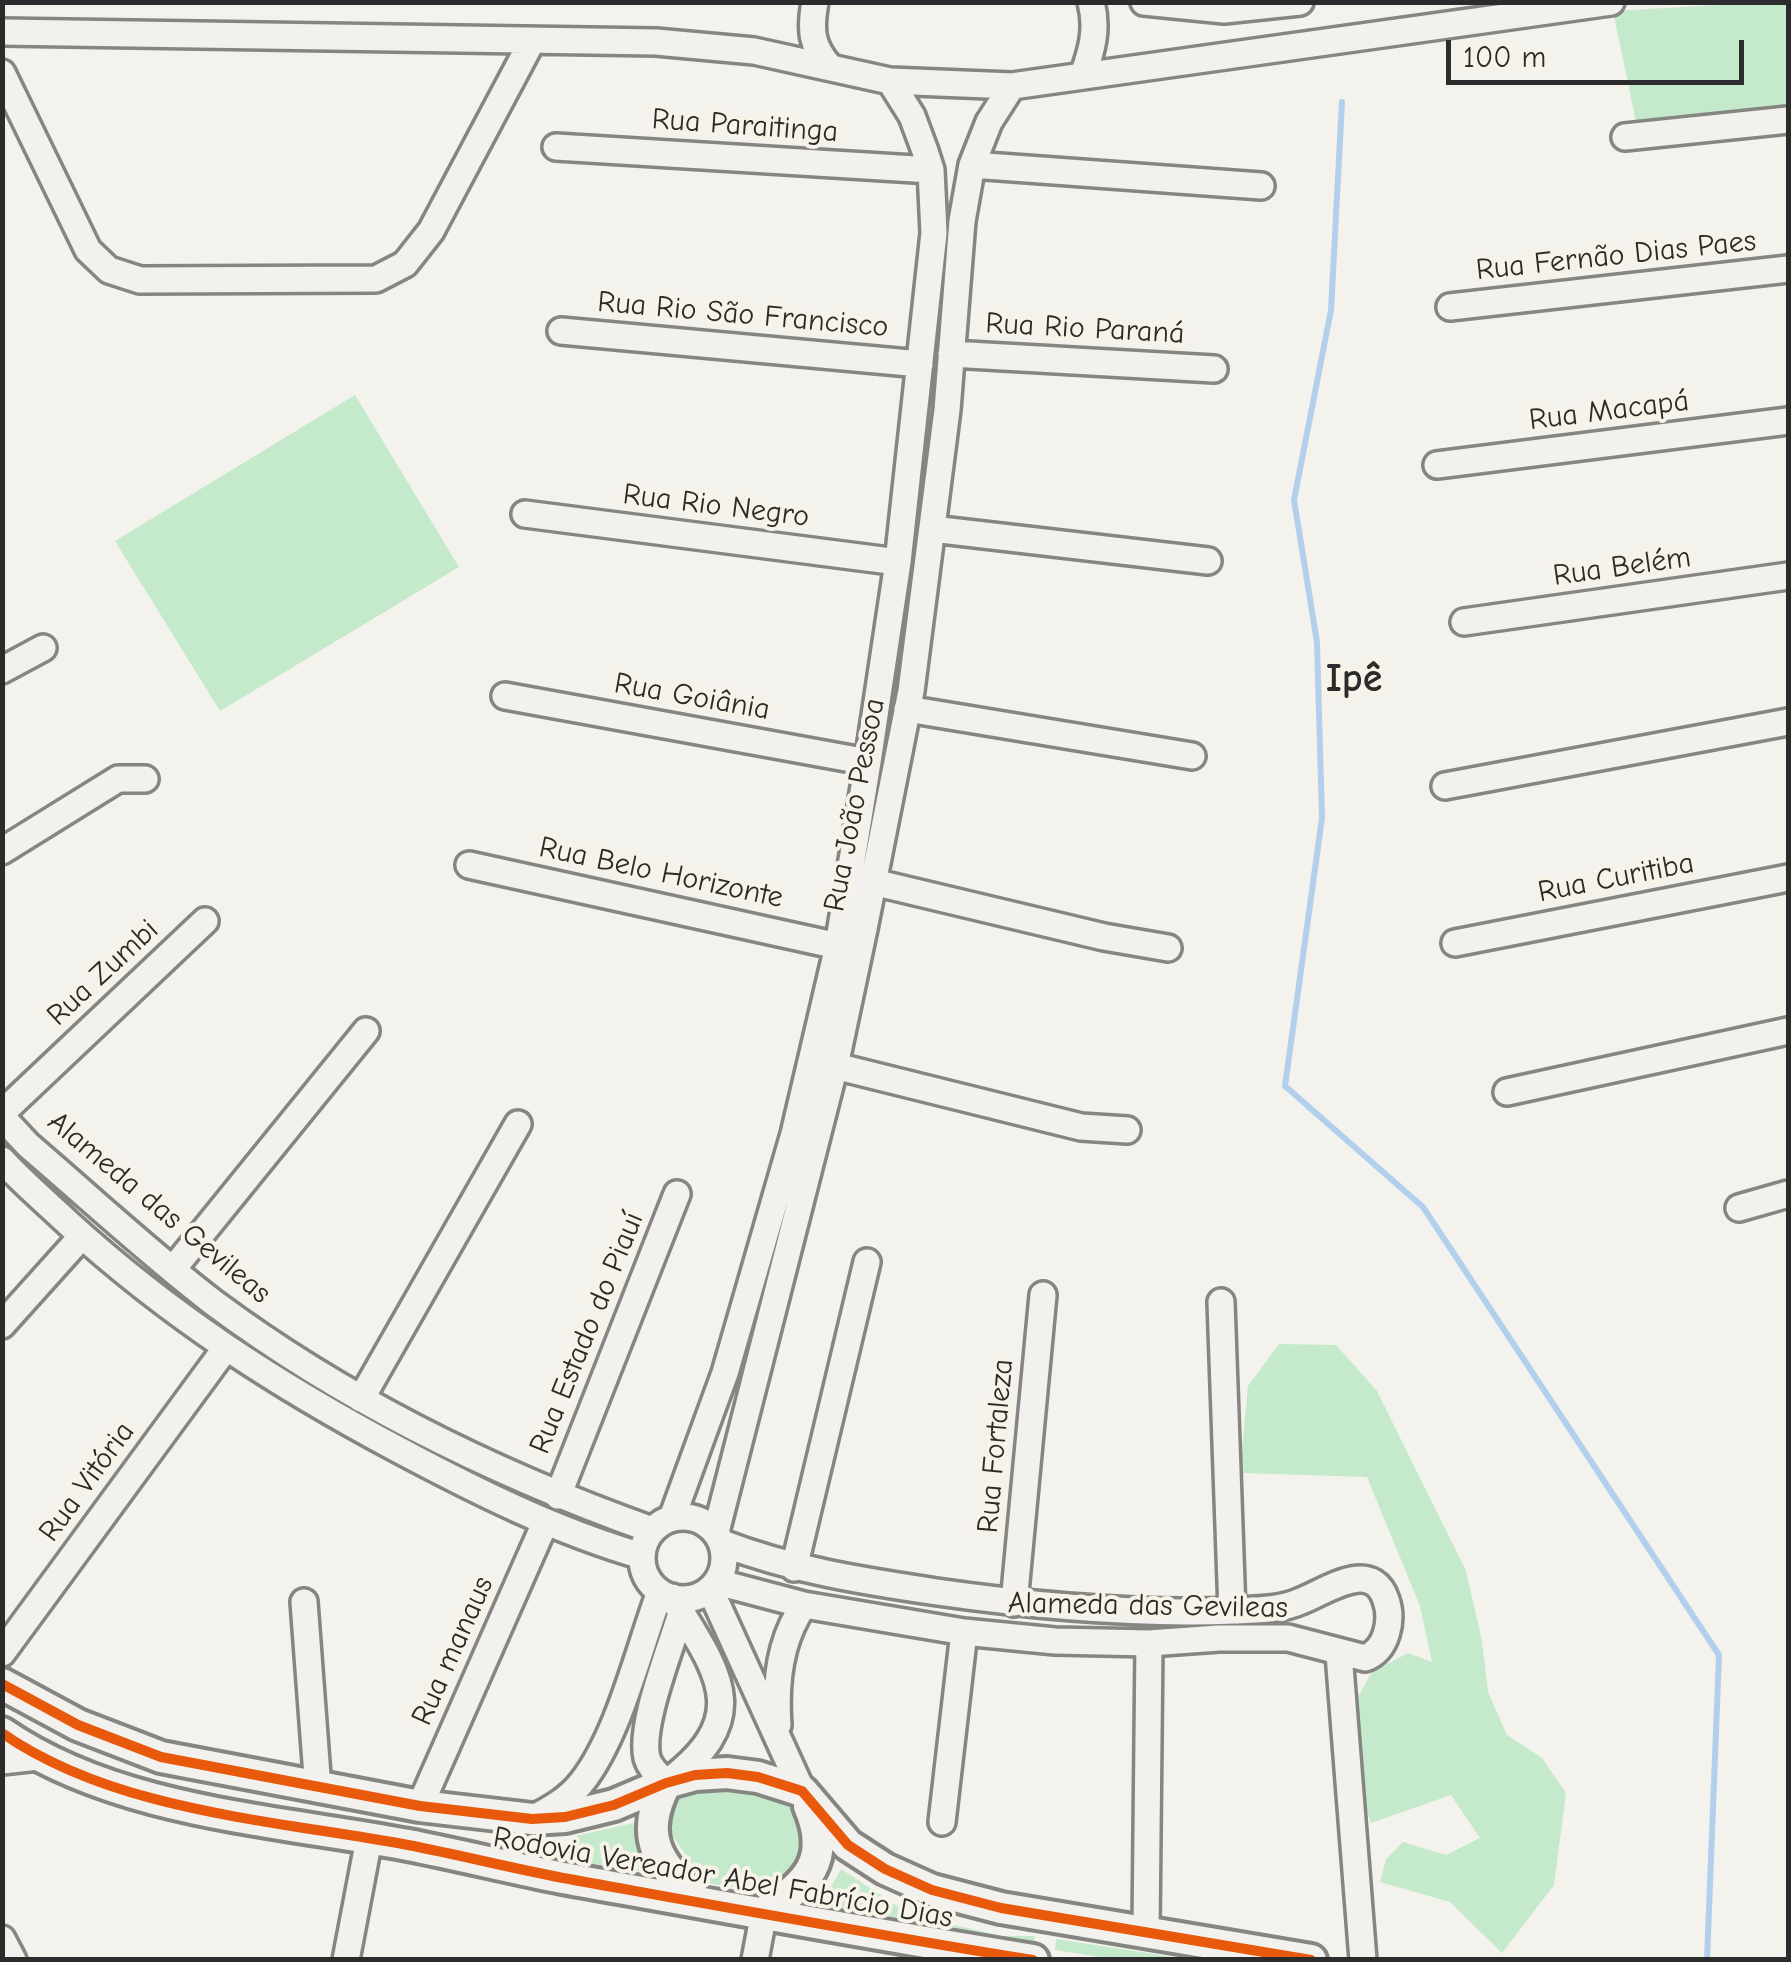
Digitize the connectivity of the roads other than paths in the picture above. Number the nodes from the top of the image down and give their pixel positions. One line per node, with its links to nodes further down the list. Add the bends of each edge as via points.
1 (815, 2): 8 (street, via 813,42)
2 (1091, 2): 10 (street, via 1095,29)
3 (1144, 2): 4 (street, via 1224,10)
4 (1300, 2)
5 (1612, 2): 10 (street)
6 (2, 32): 7 (street)
7 (532, 41): 8 (street, via 656,42 754,51); 9 (street, via 431,232 406,264 376,279 140,280 109,270 88,250)
8 (830, 67): 11 (street)
9 (2, 73)
10 (1084, 75): 12 (street)
11 (890, 81): 12 (street); 17 (street, Rua João Pessoa, via 912,116)
12 (1012, 86): 16 (street, Rua João Pessoa)
13 (1788, 120): 14 (street)
14 (1625, 137)
15 (556, 147): 17 (street, Rua Paraitinga)
16 (972, 164): 18 (street); 22 (street, Rua João Pessoa)
17 (931, 170): 23 (street, Rua João Pessoa, via 934,233)
18 (1262, 186)
19 (1788, 269): 20 (street, Rua Fernão Dias Paes)
20 (1450, 307)
21 (560, 331): 23 (street, Rua Rio São Francisco)
22 (952, 354): 24 (street, Rua Rio Paraná); 28 (street, Rua João Pessoa)
23 (920, 364): 30 (street, Rua João Pessoa)
24 (1214, 369)
25 (1788, 420): 26 (street, Rua Macapá)
26 (1437, 466)
27 (525, 514): 30 (street, Rua Rio Negro)
28 (932, 528): 29 (street); 36 (street, Rua João Pessoa)
29 (1208, 561)
30 (898, 562): 39 (street, Rua João Pessoa)
31 (1788, 576): 32 (street, Rua Belém)
32 (1464, 622)
33 (43, 648): 34 (street)
34 (2, 670)
35 (505, 696): 39 (street, Rua Goiânia)
36 (908, 709): 38 (street); 45 (street, Rua João Pessoa)
37 (1788, 722): 41 (street)
38 (1192, 756)
39 (868, 762): 48 (street, Rua João Pessoa)
40 (145, 779): 42 (street, via 118,778)
41 (1445, 786)
42 (2, 851)
43 (469, 865): 48 (street, Rua Belo Horizonte)
44 (1788, 878): 47 (street, Rua Curitiba)
45 (874, 882): 49 (street); 52 (street, Rua João Pessoa)
46 (206, 921): 54 (street, Rua Zumbi)
47 (1455, 942)
48 (838, 946): 71 (street, Rua João Pessoa, via 794,1134 725,1373)
49 (1168, 948)
50 (366, 1030): 63 (street)
51 (1788, 1031): 53 (street)
52 (835, 1066): 56 (street, via 1081,1127); 72 (street, Rua João Pessoa)
53 (1508, 1092)
54 (2, 1115): 63 (street, Alameda das Gevileas)
55 (518, 1124): 68 (street)
56 (1128, 1130)
57 (2, 1160): 61 (street)
58 (677, 1194): 69 (street, Rua Estado do Piauí)
59 (1788, 1194): 60 (street)
60 (1739, 1208)
61 (82, 1236): 66 (street); 67 (street)
62 (867, 1262): 74 (street)
63 (172, 1269): 68 (street, Alameda das Gevileas, via 251,1329)
64 (1043, 1295): 78 (street, Rua Fortaleza)
65 (1221, 1302): 80 (street)
66 (2, 1325)
67 (225, 1348): 70 (street, via 302,1398); 83 (street, Rua Vitória)
68 (361, 1398): 69 (street, Alameda das Gevileas)
69 (558, 1496): 71 (street, Alameda das Gevileas)
70 (545, 1523): 73 (street); 93 (street, Rua manaus)
71 (662, 1524): 72 (street, Alameda das Gevileas, via 696,1518); 73 (street)
72 (719, 1538): 74 (street, Alameda das Gevileas); 75 (street, via 723,1570)
73 (642, 1556): 76 (street, via 650,1582)
74 (794, 1568): 78 (street, Alameda das Gevileas)
75 (714, 1586): 76 (street, Alameda das Gevileas); 79 (street, Alameda das Gevileas); 87 (street)
76 (671, 1601): 90 (street, via 646,1742 651,1768); 90 (street, via 716,1672 721,1710 702,1753); 94 (street, via 583,1781)
77 (304, 1602): 91 (street)
78 (1014, 1603): 80 (street, Alameda das Gevileas)
79 (804, 1605): 81 (street, Alameda das Gevileas); 87 (street, via 783,1644)
80 (1232, 1611): 84 (street, Alameda das Gevileas, via 1302,1601 1342,1580 1372,1582 1388,1603 1382,1645 1365,1658)
81 (964, 1632): 82 (street, Alameda das Gevileas); 95 (street)
82 (1149, 1643): 84 (street, Alameda das Gevileas, via 1288,1638); 99 (street)
83 (2, 1653)
84 (1340, 1654): 106 (street)
85 (2, 1684): 91 (main road, Rodovia Vereador Abel Fabrício Dias, via 161,1757)
86 (2, 1733): 88 (main road, Rodovia Vereador Abel Fabrício Dias)
87 (779, 1740): 92 (street)
88 (38, 1757): 89 (street); 96 (main road, Rodovia Vereador Abel Fabrício Dias, via 181,1804)
89 (2, 1761)
90 (666, 1783): 92 (main road, Rodovia Vereador Abel Fabrício Dias, via 727,1772); 94 (main road, Rodovia Vereador Abel Fabrício Dias, via 614,1805); 97 (main road, via 654,1806 651,1834 661,1861)
91 (318, 1789): 93 (main road, Rodovia Vereador Abel Fabrício Dias)
92 (802, 1792): 98 (main road, via 820,1842 812,1870 795,1892); 99 (main road, Rodovia Vereador Abel Fabrício Dias, via 848,1845 932,1890 1000,1908)
93 (420, 1806): 94 (main road, Rodovia Vereador Abel Fabrício Dias)
94 (532, 1819)
95 (942, 1822)
96 (369, 1839): 97 (main road, Rodovia Vereador Abel Fabrício Dias); 103 (street)
97 (698, 1900): 98 (main road, Rodovia Vereador Abel Fabrício Dias)
98 (764, 1912): 101 (main road, Rodovia Vereador Abel Fabrício Dias); 104 (street)
99 (1146, 1930): 105 (main road, Rodovia Vereador Abel Fabrício Dias)
100 (2, 1939): 102 (street)
101 (1023, 1959)
102 (13, 1960)
103 (346, 1960)
104 (755, 1960)
105 (1311, 1960)
106 (1363, 1960)

